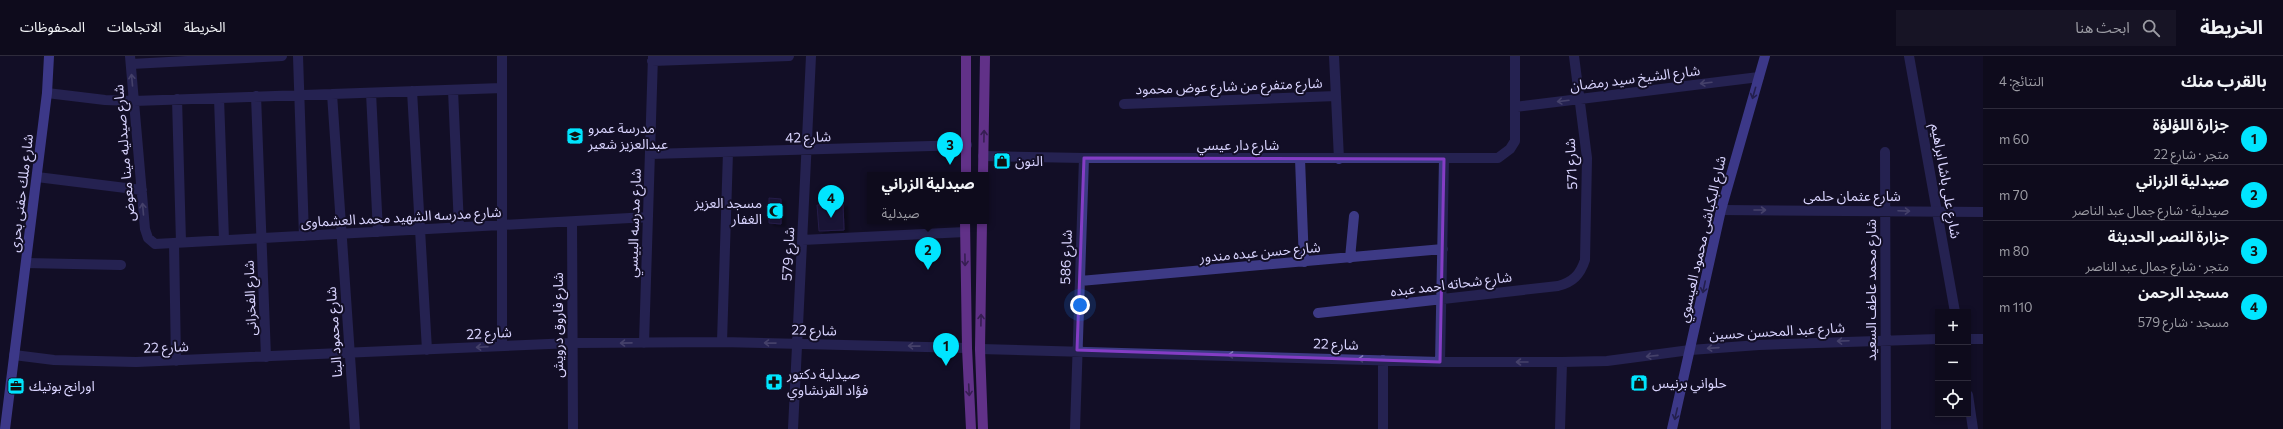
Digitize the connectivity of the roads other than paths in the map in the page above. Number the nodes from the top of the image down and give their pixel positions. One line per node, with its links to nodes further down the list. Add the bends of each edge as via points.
1 (49, 56): 21 (street, شارع ملك حفنى بحرى)
2 (282, 56): 15 (street)
3 (298, 56): 23 (street)
4 (502, 56): 17 (street)
5 (789, 56): 14 (street)
6 (811, 56): 33 (street, شارع 579)
7 (966, 56): 32 (main road)
8 (985, 56): 37 (main road, one-way to 8)
9 (1334, 56): 25 (street)
10 (1515, 56): 31 (street)
11 (1574, 56): 28 (street, شارع 571)
12 (1765, 56): 16 (street, شارع البكباشى محمود العيسوي)
13 (1909, 56): 48 (street, شارع على باشا ابراهيم)
14 (652, 59): 36 (street, شارع مدرسه البيسي)
15 (131, 60): 29 (street, شارع صيدليه مينا معوض, one-way to 15)
16 (1759, 77): 28 (street, شارع الشيخ سيد رمضان, one-way to 28); 46 (street, شارع البكباشى محمود العيسوي, one-way to 46)
17 (502, 88): 18 (street); 55 (street)
18 (453, 90): 19 (street); 56 (street)
19 (412, 91): 20 (street); 57 (street)
20 (371, 92): 22 (street); 58 (street)
21 (47, 93): 29 (street); 44 (street, شارع ملك حفنى بحرى)
22 (332, 94): 23 (street); 60 (street, شارع محمود البنا)
23 (300, 95): 24 (street); 61 (street)
24 (256, 96): 26 (street); 62 (street, شارع الفخرانى)
25 (1336, 96): 30 (street, شارع متفرع من شارع عوض محمود); 40 (street)
26 (219, 98): 27 (street); 63 (street)
27 (177, 99): 29 (street); 65 (street)
28 (1578, 99): 31 (street, شارع الشيخ سيد رمضان, one-way to 31); 72 (street, شارع 571, via 1586,141 1588,175 1585,260)
29 (134, 100): 45 (street, شارع صيدليه مينا معوض)
30 (1124, 104)
31 (1515, 107): 41 (street, شارع دار عيسي, via 1514,141 1504,156 1493,159)
32 (967, 145): 33 (street, شارع 42); 42 (main road)
33 (807, 151): 34 (street, شارع 42); 64 (street, شارع 579)
34 (728, 152): 36 (street, شارع 42); 81 (street)
35 (1886, 152): 47 (street, شارع محمد عاطف السعيد)
36 (650, 154): 51 (street, شارع مدرسه البيسي)
37 (983, 156): 38 (street, شارع دار عيسي); 43 (main road)
38 (1084, 158): 39 (street, شارع دار عيسي); 73 (street, شارع 586)
39 (1300, 159): 40 (street, شارع دار عيسي); 69 (street)
40 (1339, 159): 41 (street, شارع دار عيسي)
41 (1444, 159): 67 (street)
42 (966, 172)
43 (983, 172)
44 (37, 177): 45 (street); 70 (street, شارع ملك حفنى بحرى)
45 (142, 190): 66 (street, شارع صيدليه مينا معوض, one-way to 45, via 146,234)
46 (1721, 210): 47 (street, شارع عثمان حلمى, one-way to 47); 90 (street, شارع البكباشى محمود العيسوي, one-way to 90)
47 (1886, 210): 48 (street, شارع عثمان حلمى, one-way to 48); 77 (street, شارع محمد عاطف السعيد)
48 (1937, 212): 49 (street, شارع عثمان حلمى); 75 (street, شارع على باشا ابراهيم)
49 (1983, 212)
50 (1354, 216): 68 (street)
51 (648, 218): 52 (street, شارع مدرسه الشهيد محمد العشماوى); 83 (street, شارع مدرسه البيسي)
52 (572, 222): 55 (street, شارع مدرسه الشهيد محمد العشماوى); 82 (street, شارع فاروق درويش)
53 (965, 224): 59 (main road)
54 (982, 224): 87 (main road, one-way to 54)
55 (502, 226): 56 (street, شارع مدرسه الشهيد محمد العشماوى); 85 (street)
56 (460, 228): 57 (street, شارع مدرسه الشهيد محمد العشماوى)
57 (420, 230): 58 (street, شارع مدرسه الشهيد محمد العشماوى); 88 (street)
58 (378, 232): 60 (street, شارع مدرسه الشهيد محمد العشماوى)
59 (965, 232): 64 (street); 86 (main road, one-way to 86)
60 (341, 233): 61 (street, شارع مدرسه الشهيد محمد العشماوى); 91 (street, شارع محمود البنا)
61 (304, 236): 62 (street, شارع مدرسه الشهيد محمد العشماوى)
62 (261, 238): 63 (street, شارع مدرسه الشهيد محمد العشماوى); 93 (street, شارع الفخرانى)
63 (224, 240): 65 (street, شارع مدرسه الشهيد محمد العشماوى)
64 (802, 240): 84 (street, شارع 579)
65 (178, 243): 66 (street, شارع مدرسه الشهيد محمد العشماوى); 95 (street)
66 (155, 244)
67 (1443, 249): 68 (street, شارع حسن عبده مندور); 74 (street)
68 (1350, 258): 69 (street, شارع حسن عبده مندور)
69 (1304, 262): 73 (street, شارع حسن عبده مندور)
70 (26, 264): 71 (street); 92 (street, شارع ملك حفنى بحرى)
71 (121, 265)
72 (1582, 270): 74 (street, شارع شحاته احمد عبده, via 1576,278 1558,286)
73 (1080, 281): 89 (street, شارع 586)
74 (1442, 300): 76 (street, شارع شحاته احمد عبده); 96 (street)
75 (1954, 309)
76 (1318, 313)
77 (1884, 339): 78 (street, شارع عبد المحسن حسين); 90 (street, شارع عبد المحسن حسين, one-way to 90); 109 (street, شارع محمد عاطف السعيد)
78 (1935, 339)
79 (1971, 339): 80 (street)
80 (1983, 340)
81 (722, 342): 83 (street, شارع 22); 84 (street, شارع 22, one-way to 81)
82 (572, 343): 83 (street, شارع 22, one-way to 82); 85 (street, شارع 22); 101 (street, شارع فاروق درويش)
83 (644, 343)
84 (797, 344): 86 (street, شارع 22, one-way to 84); 102 (street, شارع 579)
85 (502, 346): 88 (street, شارع 22, one-way to 88)
86 (967, 348): 103 (main road, one-way to 103)
87 (980, 349): 89 (street, شارع 22); 104 (main road)
88 (426, 350): 91 (street, شارع 22)
89 (1077, 350): 94 (street, شارع 22, one-way to 89); 105 (street, شارع 586)
90 (1690, 350): 97 (street, شارع 22, one-way to 97, via 1607,361); 108 (street, شارع البكباشى محمود العيسوي, one-way to 108)
91 (350, 353): 93 (street, شارع 22); 100 (street, شارع محمود البنا)
92 (14, 355): 95 (street, شارع 22, via 95,363); 99 (street, شارع ملك حفنى بحرى)
93 (266, 357): 95 (street, شارع 22)
94 (1383, 360): 96 (street, شارع 22); 106 (street)
95 (176, 361)
96 (1440, 362): 97 (street, شارع 22, one-way to 96)
97 (1562, 362): 107 (street)
98 (1971, 415): 110 (street)
99 (5, 429)
100 (355, 429)
101 (572, 429)
102 (793, 429)
103 (971, 429)
104 (984, 429)
105 (1075, 429)
106 (1383, 429)
107 (1560, 429)
108 (1672, 429)
109 (1886, 429)
110 (1973, 429)

